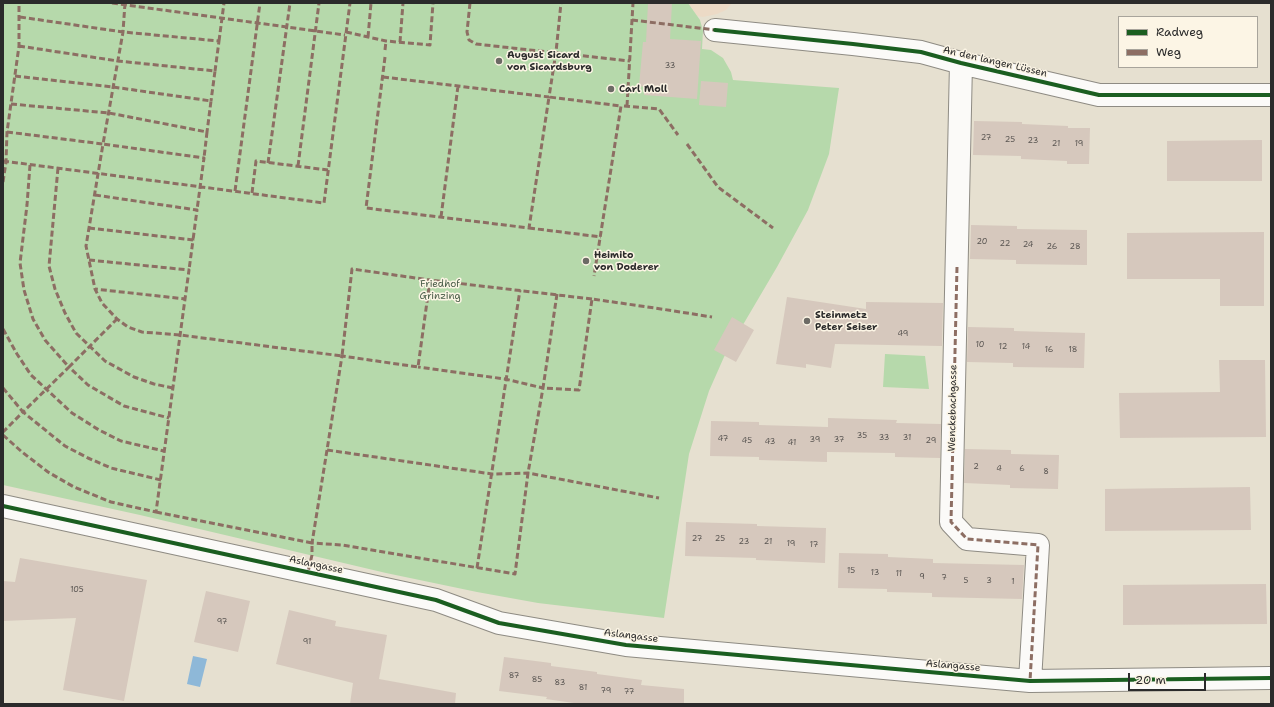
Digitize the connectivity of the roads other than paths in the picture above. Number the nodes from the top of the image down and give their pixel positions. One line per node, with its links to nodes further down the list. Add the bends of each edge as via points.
1 (715, 30): 2 (street, An den langen Lüssen, via 922,52)
2 (961, 63): 3 (street, An den langen Lüssen, via 1099,95); 6 (street, Wenckebachgasse, via 951,522 966,539 1038,545)
3 (1271, 95)
4 (3, 506): 6 (street, Aslangasse, via 436,600 499,623 660,648)
5 (1271, 678): 6 (street, Aslangasse)
6 (1030, 681)

